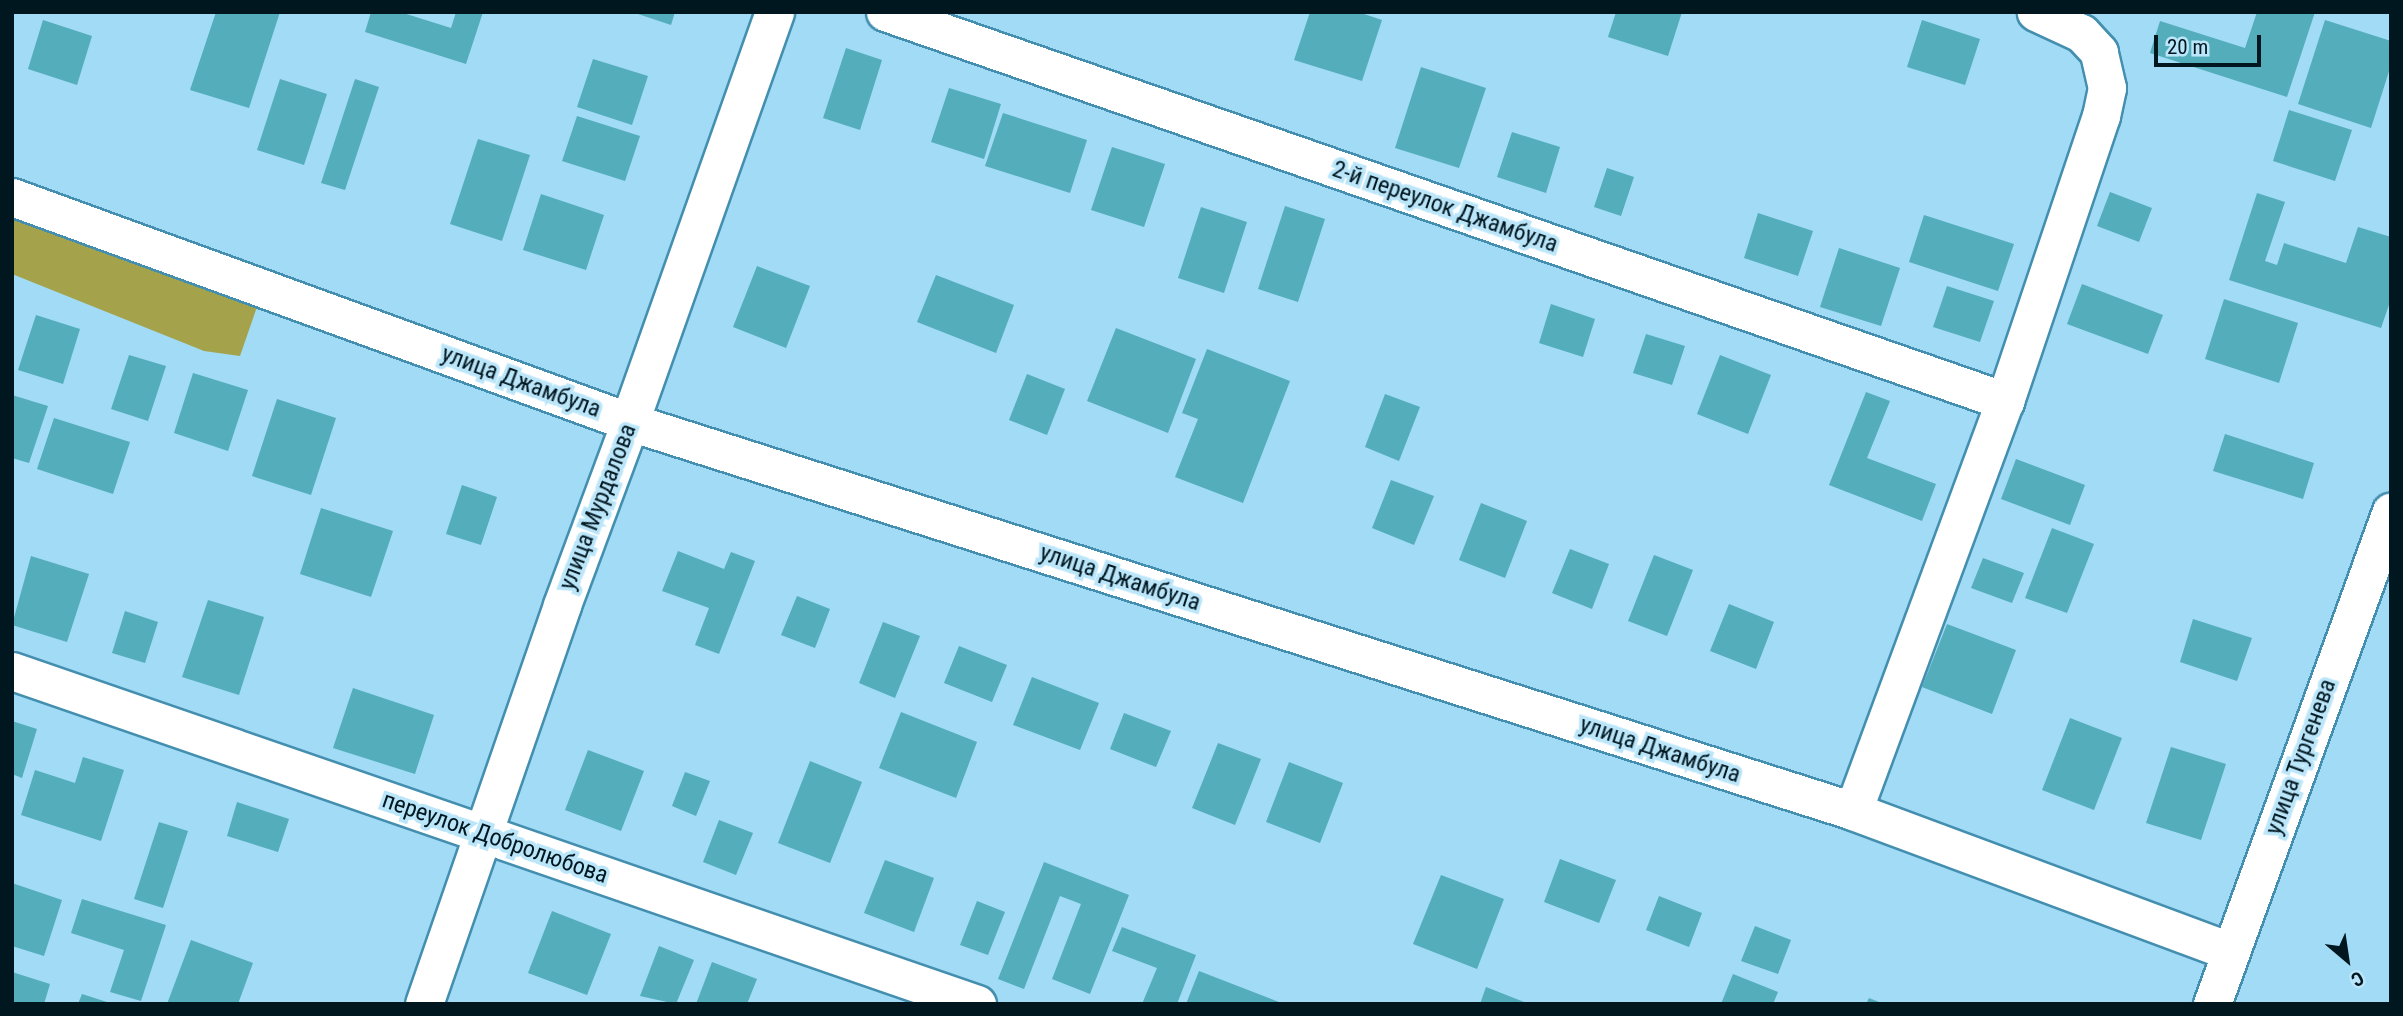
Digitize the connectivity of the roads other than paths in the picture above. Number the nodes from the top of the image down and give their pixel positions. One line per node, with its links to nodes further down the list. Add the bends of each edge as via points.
1 (775, 12): 6 (street, улица Мурдалова)
2 (885, 12): 5 (street, 2-й переулок Джамбула)
3 (2036, 12): 5 (street, via 2081,33 2099,52 2107,88)
4 (12, 197): 6 (street, улица Джамбула)
5 (2005, 401): 9 (street)
6 (631, 422): 9 (street, улица Джамбула); 10 (street, улица Мурдалова)
7 (2391, 511): 11 (street, улица Тургенева)
8 (12, 671): 10 (street, переулок Добролюбова)
9 (1853, 811): 11 (street, улица Джамбула)
10 (483, 834): 12 (street, улица Мурдалова); 13 (street, переулок Добролюбова)
11 (2230, 951): 14 (street, улица Тургенева)
12 (424, 1004)
13 (977, 1004)
14 (2212, 1004)

